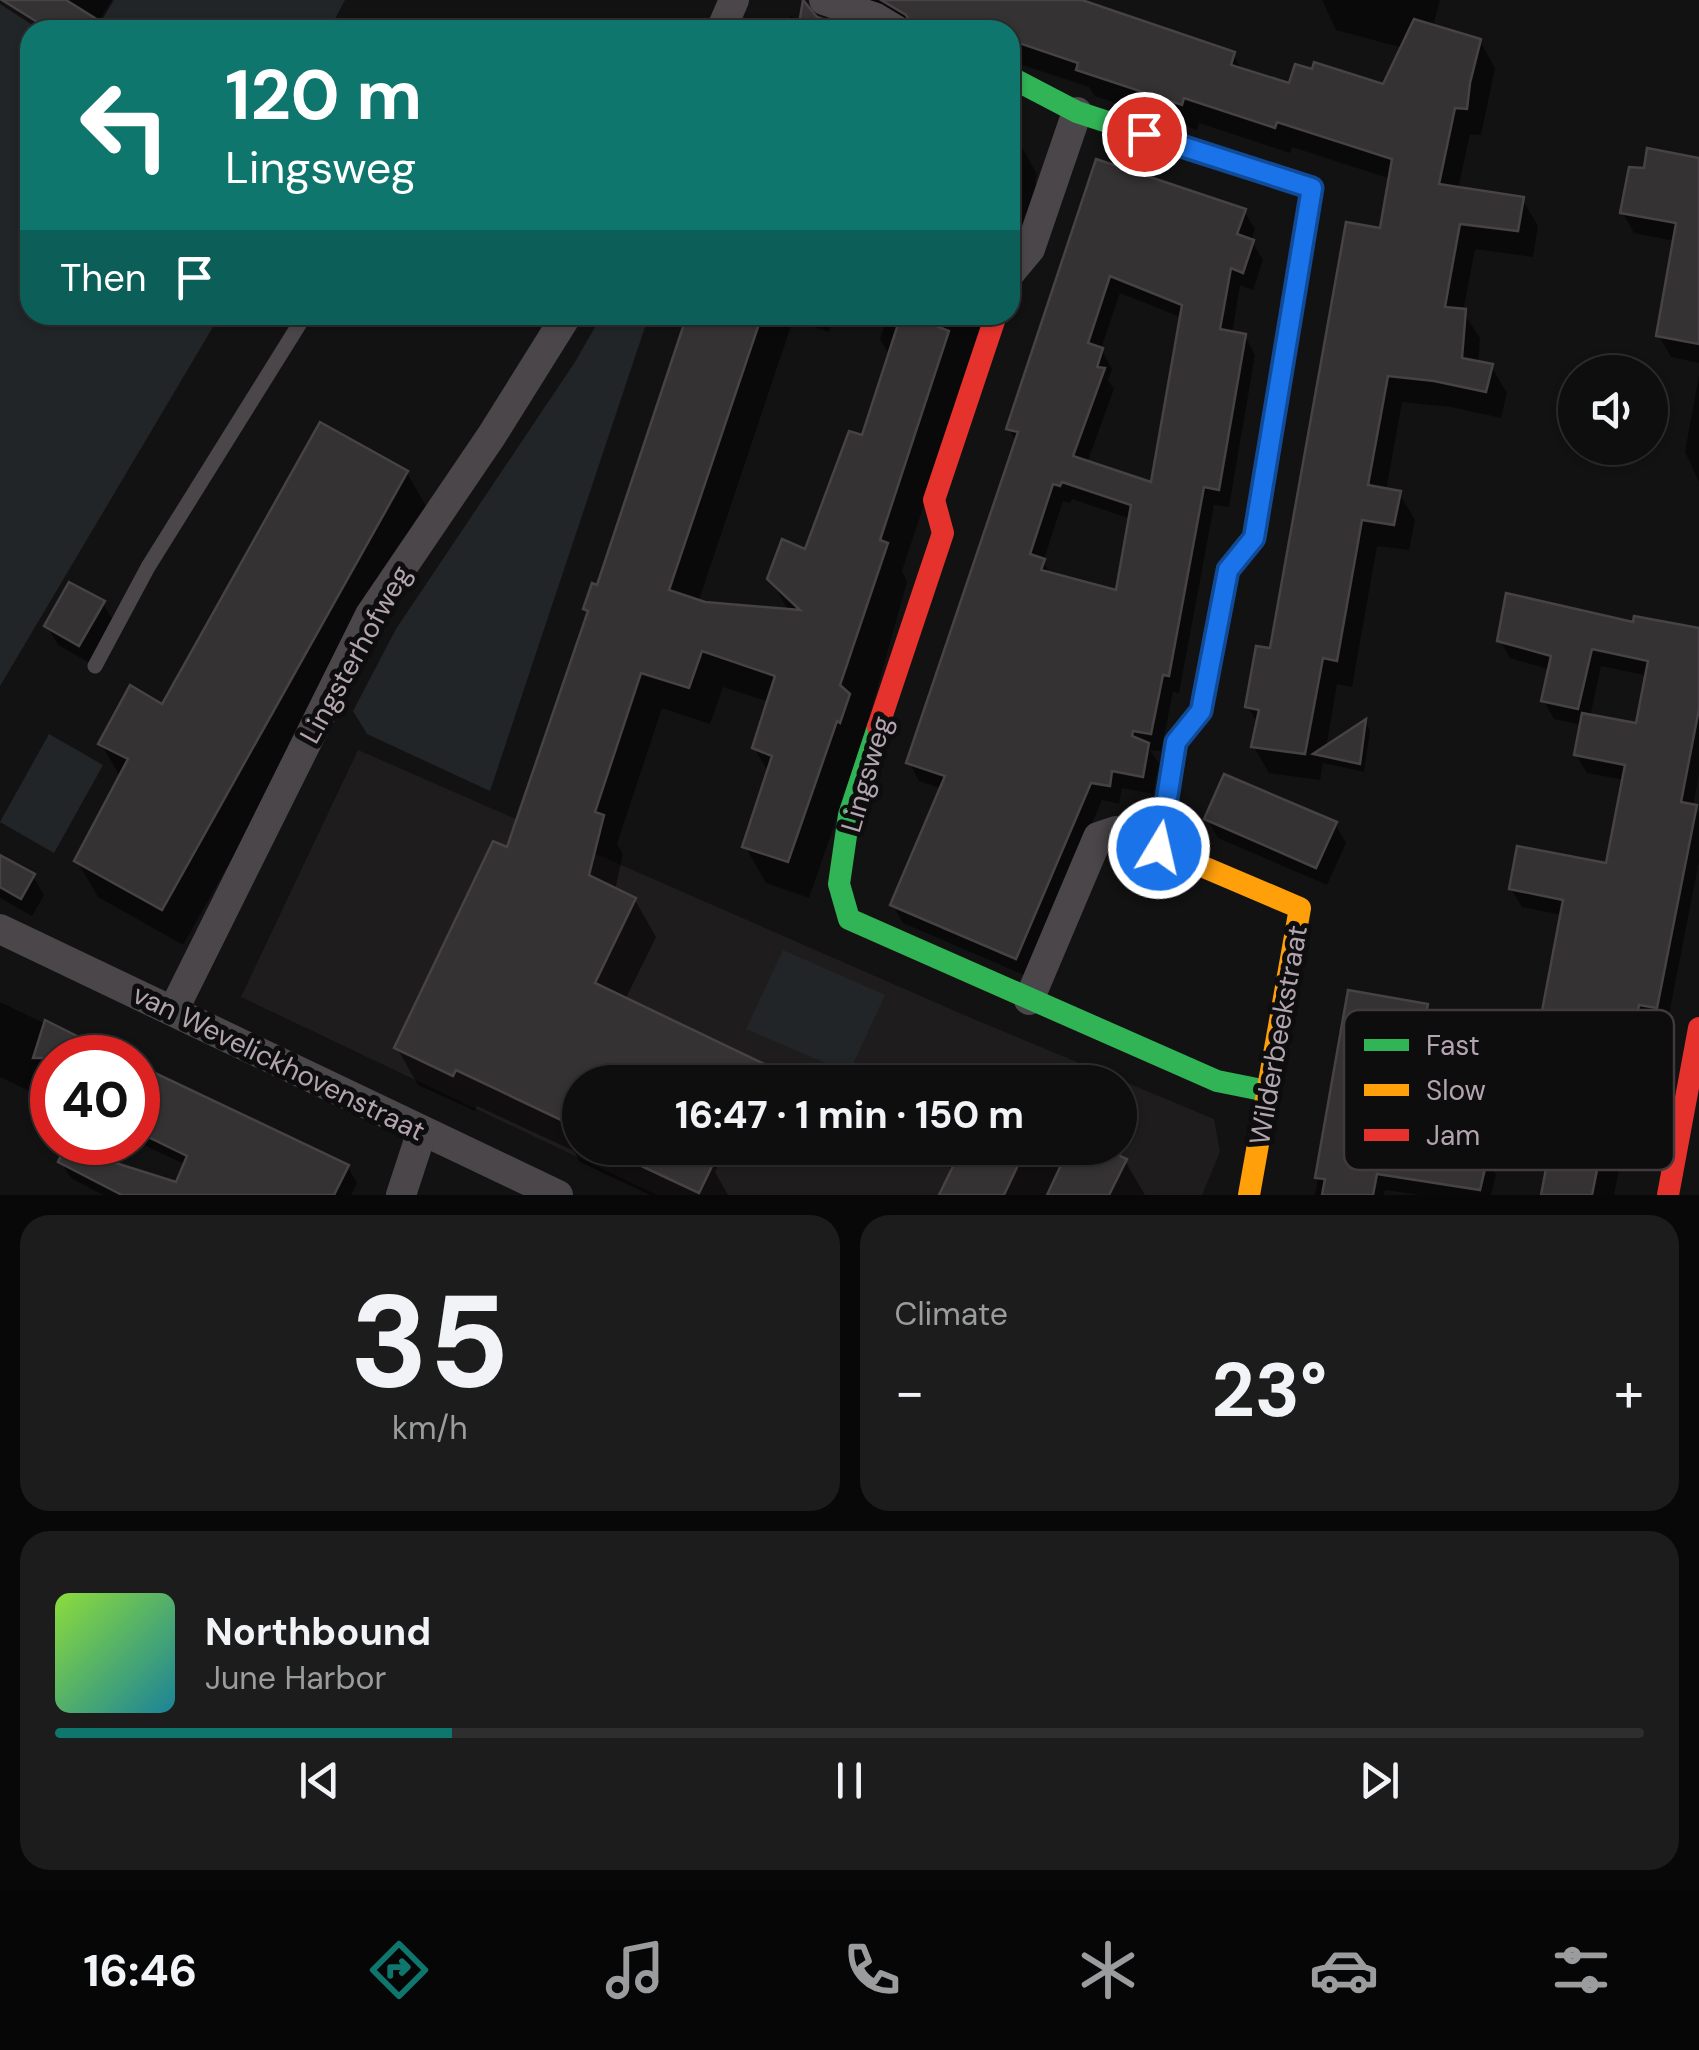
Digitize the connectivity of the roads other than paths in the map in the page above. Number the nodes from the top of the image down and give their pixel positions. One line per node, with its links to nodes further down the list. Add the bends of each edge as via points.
1 (824, 0): 2 (street)
2 (879, 20)
3 (1020, 82): 4 (street)
4 (1077, 112): 5 (street); 10 (street, via 1312,188 1254,538 1228,570 1201,711 1176,742)
5 (1020, 260)
6 (300, 325): 9 (lane, via 148,567)
7 (561, 325): 13 (street, Lingsterhofweg, via 370,615)
8 (993, 325): 12 (street, Lingsweg, via 934,500 943,532 849,815 839,884 849,918)
9 (95, 666)
10 (1159, 848): 12 (street, Wilderbeekstraat, via 1116,831 1098,837); 15 (street, Wilderbeekstraat, via 1300,908)
11 (0, 929): 13 (street, van Wevelickhovenstraat)
12 (1029, 1000): 15 (street, Lingsweg, via 1217,1081)
13 (173, 1011): 16 (street, van Wevelickhovenstraat)
14 (1699, 1028): 17 (street)
15 (1267, 1091): 21 (street, Wilderbeekstraat)
16 (422, 1131): 19 (street); 20 (street, van Wevelickhovenstraat)
17 (1674, 1163)
18 (1673, 1170): 22 (street)
19 (401, 1195)
20 (558, 1195)
21 (1249, 1195)
22 (1668, 1195)

